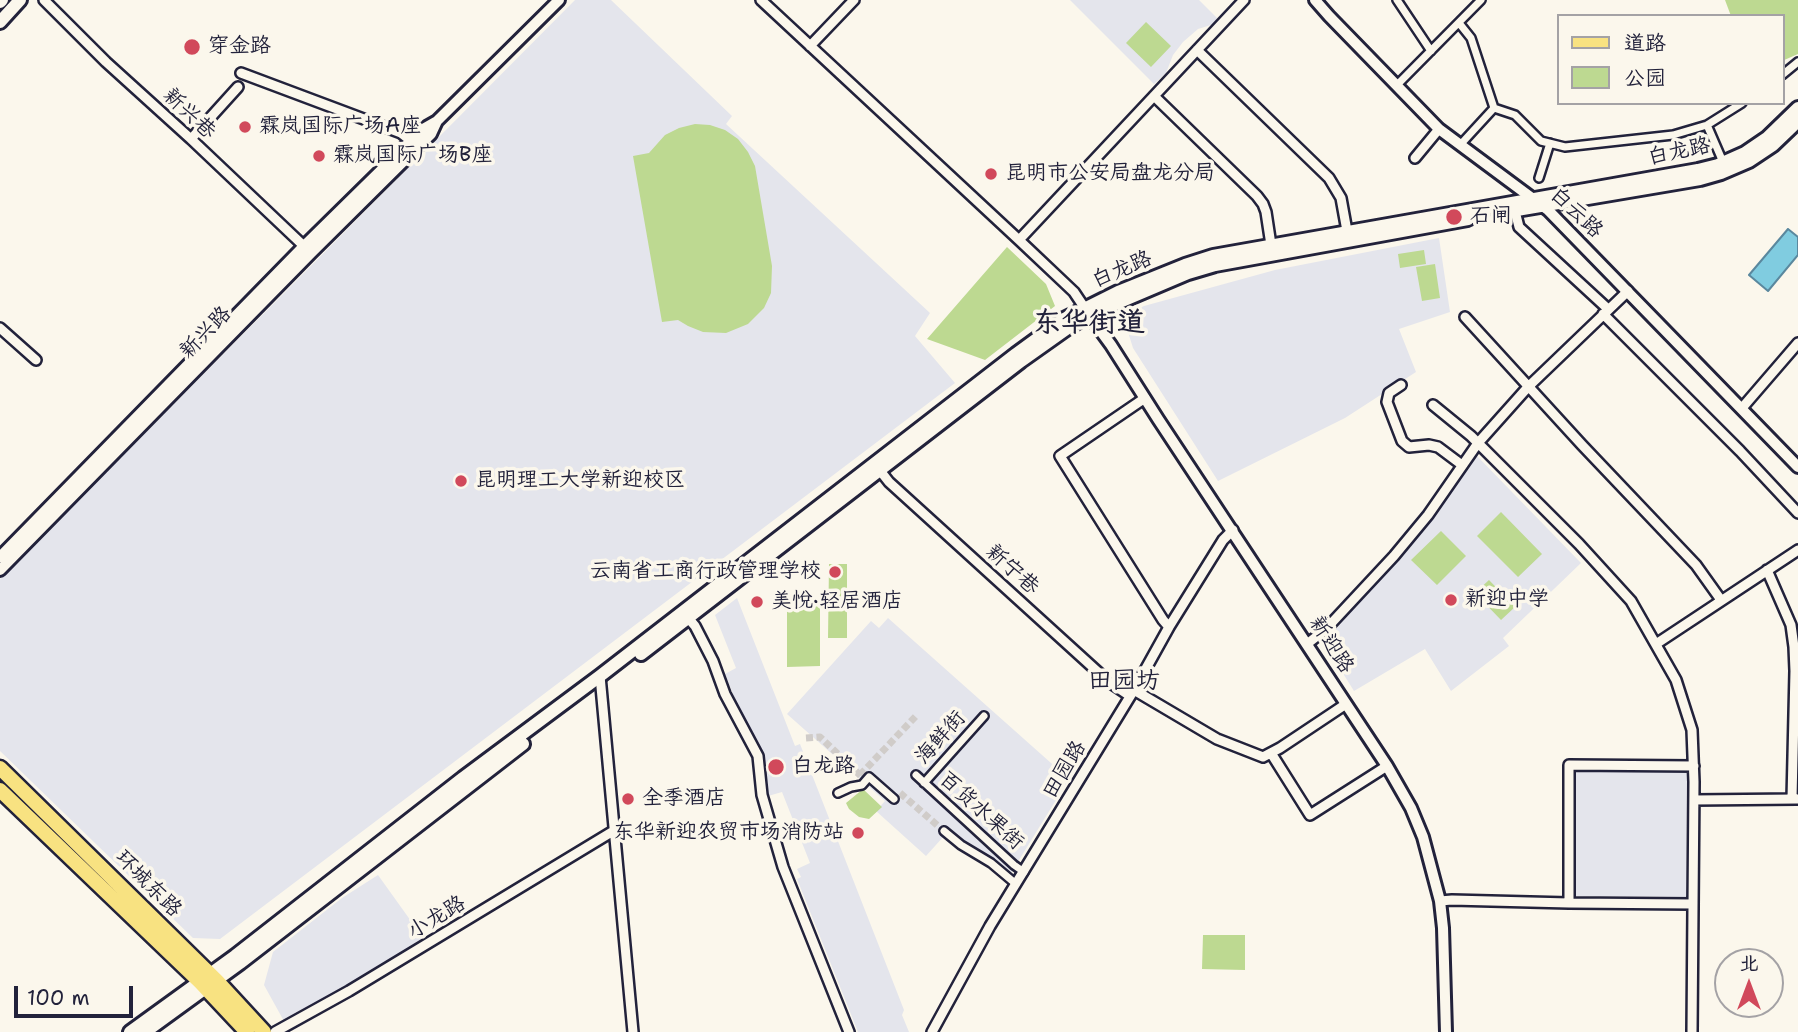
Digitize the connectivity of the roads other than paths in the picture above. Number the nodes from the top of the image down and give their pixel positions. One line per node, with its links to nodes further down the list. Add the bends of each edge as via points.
1 (20, 0): 10 (main road)
2 (44, 0): 28 (street, 新兴巷)
3 (559, 0): 24 (street, 新兴路)
4 (761, 0): 12 (street)
5 (854, 0): 12 (street)
6 (1244, 0): 13 (street)
7 (1315, 0): 18 (street, 白云路)
8 (1397, 0): 14 (street)
9 (1481, 0): 11 (street)
10 (0, 22)
11 (1459, 23): 14 (street); 22 (street, via 1471,38)
12 (810, 46): 38 (street)
13 (1197, 50): 20 (street); 37 (street, via 1329,178 1341,198)
14 (1431, 51): 18 (street)
15 (1798, 62): 16 (street)
16 (1784, 73)
17 (241, 74): 29 (street, via 401,133)
18 (1397, 85): 27 (street, 白云路)
19 (238, 87): 28 (street)
20 (1154, 96): 38 (street); 39 (street, via 1257,196 1266,212)
21 (1739, 105): 26 (street)
22 (1494, 108): 30 (street, via 1515,115 1541,141); 31 (street)
23 (1798, 108): 33 (main road, 白龙路, via 1767,138)
24 (436, 121): 29 (street, 新兴路); 40 (street, 新兴路, via 431,134)
25 (1798, 121): 35 (main road, 白龙路, via 1773,145 1721,173)
26 (1707, 124): 30 (street, via 1674,135 1592,145); 33 (street)
27 (1439, 129): 31 (street, 白云路); 32 (street)
28 (191, 139): 40 (street, 新兴巷)
29 (411, 141): 40 (street, 新兴路)
30 (1550, 143): 34 (street)
31 (1460, 145): 35 (street, 白云路)
32 (1415, 158)
33 (1723, 162): 35 (main road, 白龙路)
34 (1539, 178)
35 (1538, 202): 36 (main road, 白龙路); 37 (main road, 白龙路); 41 (street, 白云路)
36 (1515, 211): 42 (main road, 白龙路, via 1215,265); 43 (street, via 1519,227)
37 (1347, 231): 39 (main road, 白龙路)
38 (1019, 240): 42 (street)
39 (1271, 245): 42 (main road, 白龙路, via 1185,265)
40 (307, 250): 60 (street, 新兴路); 61 (street, 新兴路)
41 (1628, 291): 43 (street); 52 (street, 白云路)
42 (1088, 311): 50 (street, 新迎路); 56 (main road, 白龙路)
43 (1606, 312): 49 (street); 57 (street)
44 (1465, 317): 49 (street)
45 (0, 328): 47 (street)
46 (1798, 343): 52 (street)
47 (36, 360)
48 (1401, 385): 54 (street, via 1389,393 1387,402 1402,441 1409,447 1438,447)
49 (1528, 387): 53 (street); 63 (street, via 1696,565)
50 (1145, 398): 58 (street, 新迎路); 65 (street, via 1060,456)
51 (1433, 405): 53 (street)
52 (1742, 408): 55 (street, 白云路)
53 (1478, 443): 54 (street); 67 (street, via 1631,601)
54 (1462, 465): 66 (street, via 1402,546)
55 (1798, 467)
56 (877, 468): 64 (main road, 白龙路); 68 (main road, 白龙路); 69 (street, 新宁巷, via 1109,682)
57 (1798, 513)
58 (1233, 530): 65 (street, 田园路); 66 (street, 新迎路)
59 (1798, 550): 62 (street)
60 (0, 557)
61 (0, 570)
62 (1767, 570): 63 (street); 81 (street, via 1791,625 1794,647)
63 (1721, 600): 67 (street)
64 (689, 619): 68 (main road, 白龙路); 97 (street, via 758,756 762,795 783,867)
65 (1169, 626): 69 (street, 田园路)
66 (1307, 644): 70 (street, 新迎路)
67 (1656, 644): 74 (street, via 1676,680 1692,730)
68 (601, 680): 83 (street); 90 (main road, 白龙路)
69 (1132, 693): 72 (street, 新宁巷, via 1217,739 1263,757); 85 (street, 田园路)
70 (1346, 704): 72 (street); 73 (street, 新迎路)
71 (984, 716): 77 (street, 海鲜街)
72 (1270, 753): 73 (street, via 1310,815)
73 (1387, 766): 87 (street, 新迎路, via 1423,837)
74 (1694, 766): 82 (street); 88 (street, via 1569,765)
75 (0, 768): 90 (main road, 环城东路)
76 (916, 775): 77 (street, 百货水果街)
77 (924, 783): 85 (street, 百货水果街)
78 (0, 790): 90 (main road, 环城东路)
79 (838, 793): 80 (street, via 862,785 869,777)
80 (894, 799)
81 (1795, 799): 82 (street)
82 (1694, 800): 89 (street)
83 (615, 830): 95 (street, 小龙路); 96 (street)
84 (944, 831): 86 (street)
85 (1024, 872): 86 (street, 田园路)
86 (1016, 884): 98 (street, 田园路)
87 (1440, 901): 88 (street); 99 (street, 新迎路)
88 (1569, 903): 89 (street)
89 (1693, 904): 100 (street)
90 (208, 981): 91 (main road, 白龙路); 92 (main road, 白龙路); 93 (main road, 环城东路); 94 (main road, 环城东路)
91 (130, 1032)
92 (145, 1032)
93 (247, 1032)
94 (264, 1032)
95 (275, 1032)
96 (633, 1032)
97 (849, 1032)
98 (932, 1032)
99 (1446, 1032)
100 (1692, 1032)

